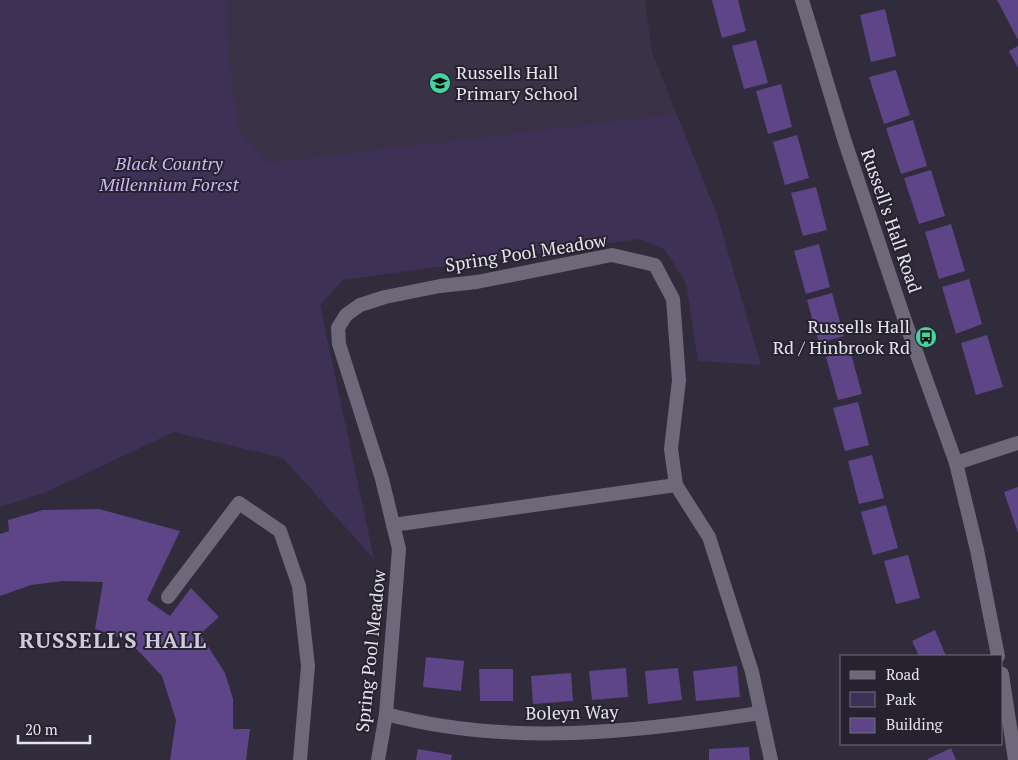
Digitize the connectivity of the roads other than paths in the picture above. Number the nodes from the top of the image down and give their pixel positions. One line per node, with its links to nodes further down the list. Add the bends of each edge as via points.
1 (802, 0): 3 (street, Russell's Hall Road, via 855,171)
2 (1018, 443): 3 (street)
3 (956, 463): 7 (street, Russell's Hall Road)
4 (676, 485): 5 (street); 5 (street, Spring Pool Meadow, via 671,449 679,380 673,298 655,265 612,255 386,297 360,305 346,316 338,328 339,344 382,479); 9 (street, Spring Pool Meadow, via 710,537 752,672)
5 (393, 525): 10 (street, Spring Pool Meadow, via 400,550)
6 (168, 597): 11 (street, via 239,503 280,531 300,586 308,666)
7 (998, 655)
8 (1003, 681): 14 (street)
9 (760, 713): 10 (street, Boleyn Way, via 608,732 546,734 425,725); 13 (street, Spring Pool Meadow)
10 (386, 714): 12 (street, Spring Pool Meadow)
11 (300, 760)
12 (378, 760)
13 (771, 760)
14 (1015, 760)

